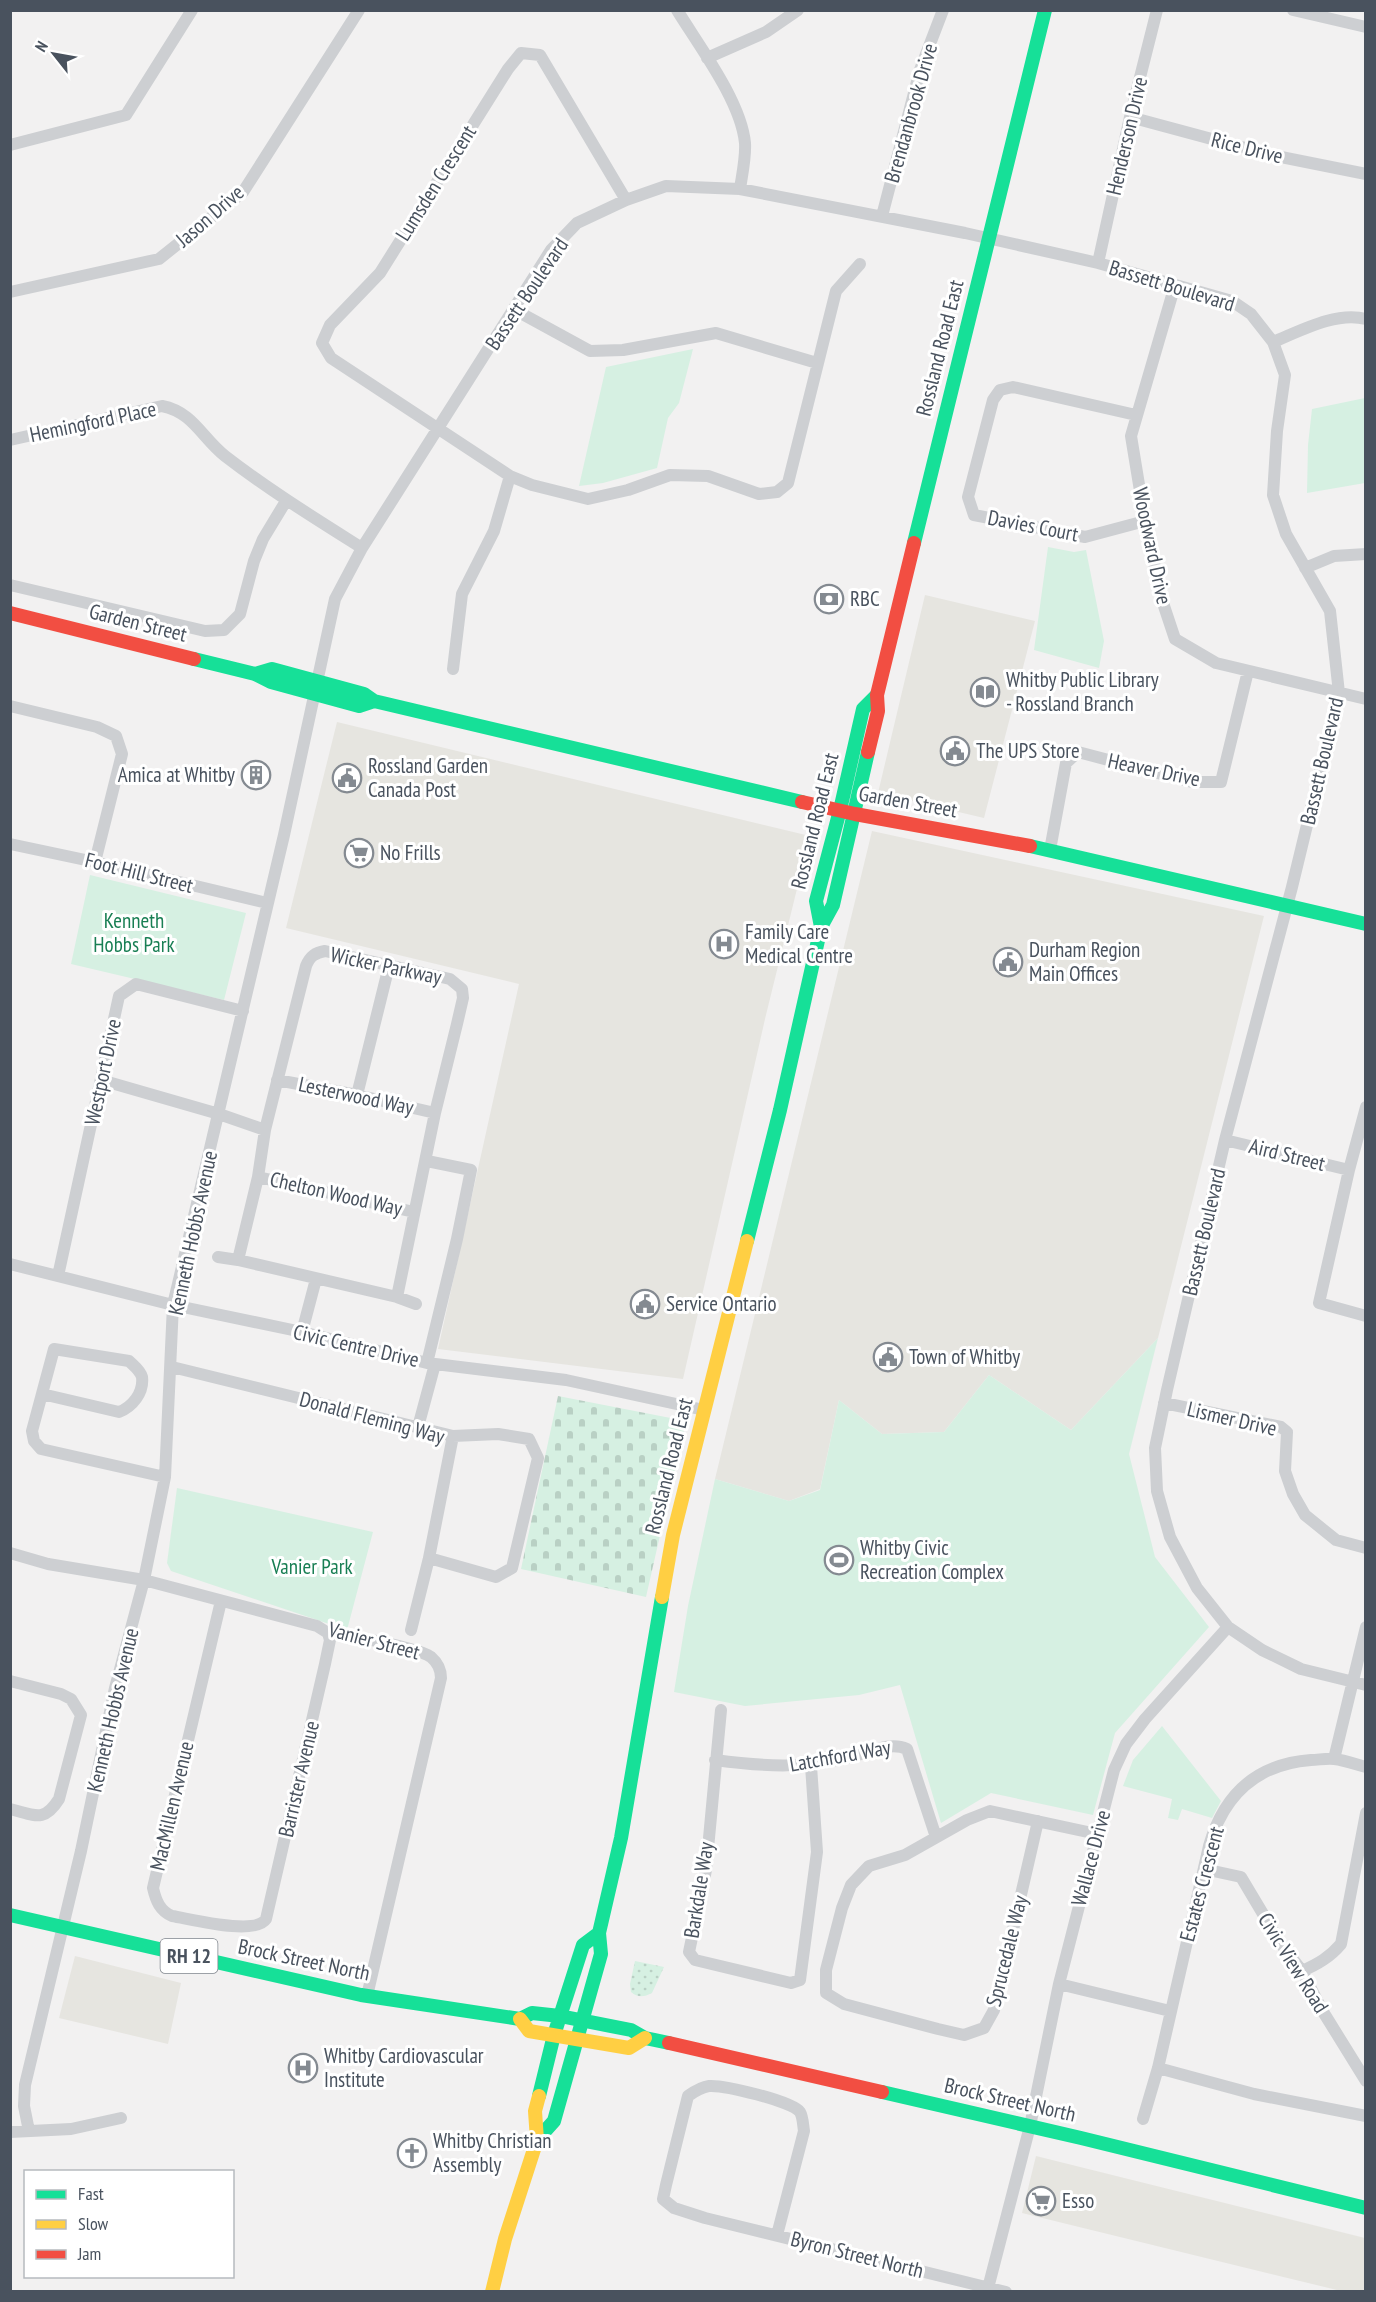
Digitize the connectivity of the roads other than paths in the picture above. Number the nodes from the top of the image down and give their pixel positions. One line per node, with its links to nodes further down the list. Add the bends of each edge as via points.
1 (192, 10): 12 (street, via 126,115)
2 (359, 10): 21 (street, Jason Drive, via 243,192 159,259)
3 (677, 10): 10 (street)
4 (798, 10): 10 (street, via 766,32)
5 (944, 10): 16 (street, Brendanbrook Drive, via 920,70)
6 (1045, 10): 17 (main road, Rossland Road East)
7 (1157, 10): 11 (street, Henderson Drive)
8 (1293, 10): 9 (street)
9 (1365, 27)
10 (707, 58): 14 (street, via 739,114 745,144)
11 (1130, 117): 13 (street, Rice Drive, via 1271,155); 18 (street, Henderson Drive)
12 (10, 145)
13 (1365, 174)
14 (740, 189): 15 (street, Bassett Boulevard, via 666,186); 16 (street, Bassett Boulevard)
15 (626, 200): 22 (street, Bassett Boulevard, via 577,223 551,250); 27 (street, Lumsden Crescent, via 540,55 521,53 380,273 330,324 322,343 331,357)
16 (882, 216): 17 (street, Bassett Boulevard)
17 (988, 238): 18 (street, Bassett Boulevard); 41 (main road, Rossland Road East)
18 (1098, 263): 20 (street, Bassett Boulevard)
19 (860, 264): 25 (street, via 836,291)
20 (1176, 285): 24 (street, Bassett Boulevard, via 1232,301 1251,314); 26 (street, Woodward Drive)
21 (10, 292)
22 (515, 310): 25 (street, via 590,351 623,350 716,333); 27 (street, Bassett Boulevard)
23 (1365, 319): 24 (street, via 1355,316 1319,324)
24 (1273, 342): 34 (street, Bassett Boulevard, via 1285,375 1276,431 1273,495 1286,534)
25 (817, 363): 29 (street, via 788,483 777,492 759,494 708,476 670,475 588,499)
26 (1136, 415): 31 (street, Woodward Drive, via 1131,436); 31 (street, Davies Court, via 1013,387 1000,390 993,400 968,497 974,514 1085,537)
27 (439, 430): 29 (street); 32 (street, Bassett Boulevard)
28 (10, 440): 30 (street, Hemingford Place, via 162,406 189,419 223,454)
29 (510, 476): 37 (street, via 494,531 462,594)
30 (286, 501): 32 (street, Hemingford Place); 35 (street, via 254,561 240,614 224,630 205,631)
31 (1145, 521): 38 (street, Woodward Drive, via 1175,639 1216,663)
32 (362, 548): 39 (street, Bassett Boulevard, via 335,599)
33 (1365, 554): 34 (street, via 1334,556)
34 (1305, 568): 40 (street, Bassett Boulevard, via 1330,611)
35 (10, 585)
36 (10, 613): 39 (main road, Garden Street, via 255,674 272,669)
37 (453, 669)
38 (1248, 671): 40 (street, Woodward Drive); 47 (street, Heaver Drive, via 1221,782 1192,782 1078,752 1066,763)
39 (317, 688): 44 (main road, Garden Street, via 364,693 374,701); 49 (street, Kenneth Hobbs Avenue)
40 (1339, 693): 42 (street, Woodward Drive); 50 (street, Bassett Boulevard)
41 (877, 695): 44 (main road, Rossland Road East, via 863,709); 45 (main road, Rossland Road East, via 878,711)
42 (1365, 699)
43 (10, 706): 48 (street, via 96,727 116,736 122,754)
44 (840, 810): 45 (main road, Garden Street); 52 (main road, Rossland Road East, via 816,901)
45 (855, 814): 47 (main road, Garden Street); 52 (main road, Rossland Road East, via 833,905)
46 (10, 844): 48 (street, Foot Hill Street)
47 (1050, 850): 50 (main road, Garden Street)
48 (95, 862): 49 (street, Foot Hill Street)
49 (267, 903): 54 (street, Kenneth Hobbs Avenue)
50 (1288, 904): 51 (main road, Garden Street); 62 (street, Bassett Boulevard)
51 (1365, 924)
52 (821, 927): 81 (main road, Rossland Road East)
53 (390, 966): 56 (street, Wicker Parkway, via 325,951 309,957); 57 (street); 59 (street, Wicker Parkway, via 450,979 462,989 458,1024)
54 (243, 1011): 55 (street, Westport Drive, via 136,984 119,996); 60 (street, Kenneth Hobbs Avenue)
55 (101, 1080): 60 (street); 70 (street, Westport Drive)
56 (278, 1080): 57 (street, Lesterwood Way); 61 (street, Wicker Parkway)
57 (357, 1095): 59 (street, Lesterwood Way)
58 (1365, 1107): 64 (street)
59 (435, 1113): 63 (street, Wicker Parkway)
60 (219, 1114): 61 (street); 74 (street, Kenneth Hobbs Avenue)
61 (265, 1130): 65 (street, Wicker Parkway)
62 (1225, 1140): 64 (street, Aird Street); 80 (street, Bassett Boulevard)
63 (427, 1161): 66 (street, Wicker Parkway); 77 (street, via 471,1170)
64 (1349, 1170): 75 (street, via 1318,1303)
65 (258, 1177): 66 (street, Chelton Wood Way); 68 (street, Wicker Parkway)
66 (414, 1212): 72 (street, Wicker Parkway)
67 (218, 1257): 68 (street)
68 (238, 1260): 71 (street)
69 (10, 1264): 70 (street, Civic Centre Drive)
70 (58, 1276): 74 (street, Civic Centre Drive)
71 (316, 1279): 72 (street); 76 (street)
72 (397, 1297): 73 (street)
73 (416, 1304)
74 (173, 1305): 76 (street, Civic Centre Drive); 78 (street, Kenneth Hobbs Avenue)
75 (1365, 1316)
76 (302, 1332): 77 (street, Civic Centre Drive)
77 (431, 1363): 81 (street, Civic Centre Drive, via 566,1380); 82 (street)
78 (172, 1367): 82 (street, Donald Fleming Way); 84 (street, Kenneth Hobbs Avenue)
79 (42, 1394): 79 (street, via 54,1349 129,1361 142,1378 137,1399 130,1408 119,1412); 84 (street, via 32,1431 41,1449)
80 (1164, 1403): 85 (street, Lismer Drive, via 1281,1427 1287,1432 1285,1471 1305,1515 1336,1540); 90 (street, Bassett Boulevard, via 1155,1448 1157,1491 1170,1537 1197,1588)
81 (705, 1410): 111 (main road, Rossland Road East, via 673,1534 621,1838)
82 (418, 1426): 83 (street, Donald Fleming Way)
83 (453, 1436): 87 (street, Donald Fleming Way); 87 (street, via 498,1434 529,1439 538,1458 512,1568 496,1577)
84 (165, 1477): 88 (street, Kenneth Hobbs Avenue)
85 (1365, 1548)
86 (10, 1553): 88 (street, Vanier Street)
87 (429, 1558): 92 (street, Donald Fleming Way)
88 (144, 1580): 89 (street, Vanier Street); 110 (street, Kenneth Hobbs Avenue, via 115,1688)
89 (221, 1601): 93 (street, Vanier Street, via 317,1626); 109 (street, MacMillen Avenue, via 153,1888 160,1907 172,1916 233,1926)
90 (1228, 1627): 95 (street, Bassett Boulevard, via 1301,1669); 105 (street, Wallace Drive, via 1126,1743 1114,1770)
91 (1365, 1627): 95 (street)
92 (411, 1630)
93 (328, 1633): 109 (street, Barrister Avenue, via 325,1664 269,1909); 114 (street, Vanier Street, via 424,1653 432,1657 441,1671)
94 (10, 1681): 102 (street, via 61,1694 71,1699 81,1715 59,1799 52,1809 47,1815 38,1816)
95 (1352, 1682): 96 (street, Bassett Boulevard); 98 (street)
96 (1365, 1685)
97 (721, 1710): 99 (street, Barkdale Way)
98 (1334, 1759): 101 (street, Estates Crescent); 107 (street, Estates Crescent, via 1291,1762 1268,1769 1244,1784 1223,1811)
99 (716, 1760): 100 (street, Latchford Way, via 777,1767); 100 (street, Barkdale Way, via 706,1870 689,1952 695,1960 791,1983 800,1980 817,1852)
100 (811, 1766): 106 (street, Latchford Way, via 897,1745 908,1749)
101 (1365, 1767)
102 (10, 1809)
103 (1365, 1813): 112 (street, via 1341,1944 1332,1955)
104 (1038, 1821): 105 (street); 106 (street, via 990,1811); 106 (street, Sprucedale Way, via 994,2010 984,2028 964,2035 844,2004 826,1993 826,1970 851,1885 869,1866 905,1855)
105 (1097, 1834): 113 (street, Wallace Drive)
106 (936, 1837)
107 (1204, 1869): 112 (street, Civic View Road, via 1241,1877); 115 (street, Estates Crescent)
108 (10, 1916): 110 (main road, Brock Street North / RH 12)
109 (262, 1924)
110 (62, 1928): 114 (main road, Brock Street North / RH 12); 128 (street, Kenneth Hobbs Avenue, via 25,2085)
111 (599, 1933): 116 (main road, via 583,1945); 118 (main road, Rossland Road East, via 601,1954)
112 (1302, 1971): 123 (street, Civic View Road)
113 (1059, 1984): 115 (street); 127 (street, Wallace Drive)
114 (367, 1996): 117 (main road, Brock Street North / RH 12)
115 (1170, 2011): 122 (street, Estates Crescent)
116 (560, 2016): 117 (main road, Brock Street North / RH 12, via 532,2013); 118 (main road, Brock Street North / RH 12); 119 (main road)
117 (520, 2019): 119 (main road, Brock Street North / RH 12, via 529,2031)
118 (584, 2020): 120 (main road, Brock Street North, via 631,2030); 121 (main road, Rossland Road East)
119 (554, 2035): 121 (main road, Brock Street North / RH 12); 130 (main road, via 535,2111)
120 (645, 2038): 121 (main road, Brock Street North, via 629,2048); 127 (main road, Brock Street North)
121 (578, 2040): 130 (main road, Rossland Road East, via 554,2121)
122 (1158, 2068): 124 (street, via 1254,2094); 126 (street, Estates Crescent)
123 (1365, 2081)
124 (1365, 2116)
125 (121, 2118): 128 (street, via 71,2129)
126 (1143, 2120)
127 (1030, 2126): 131 (main road, Brock Street North); 133 (street, Wallace Drive)
128 (28, 2131): 129 (street)
129 (10, 2132)
130 (537, 2140): 134 (main road)
131 (1365, 2208)
132 (777, 2235): 132 (street, Byron Street North, via 674,2208 663,2199 688,2096 698,2089 711,2086 769,2098 792,2105 801,2113 804,2131); 133 (street, Byron Street North)
133 (988, 2289): 135 (street, Byron Street North)
134 (492, 2292)
135 (1006, 2292)

